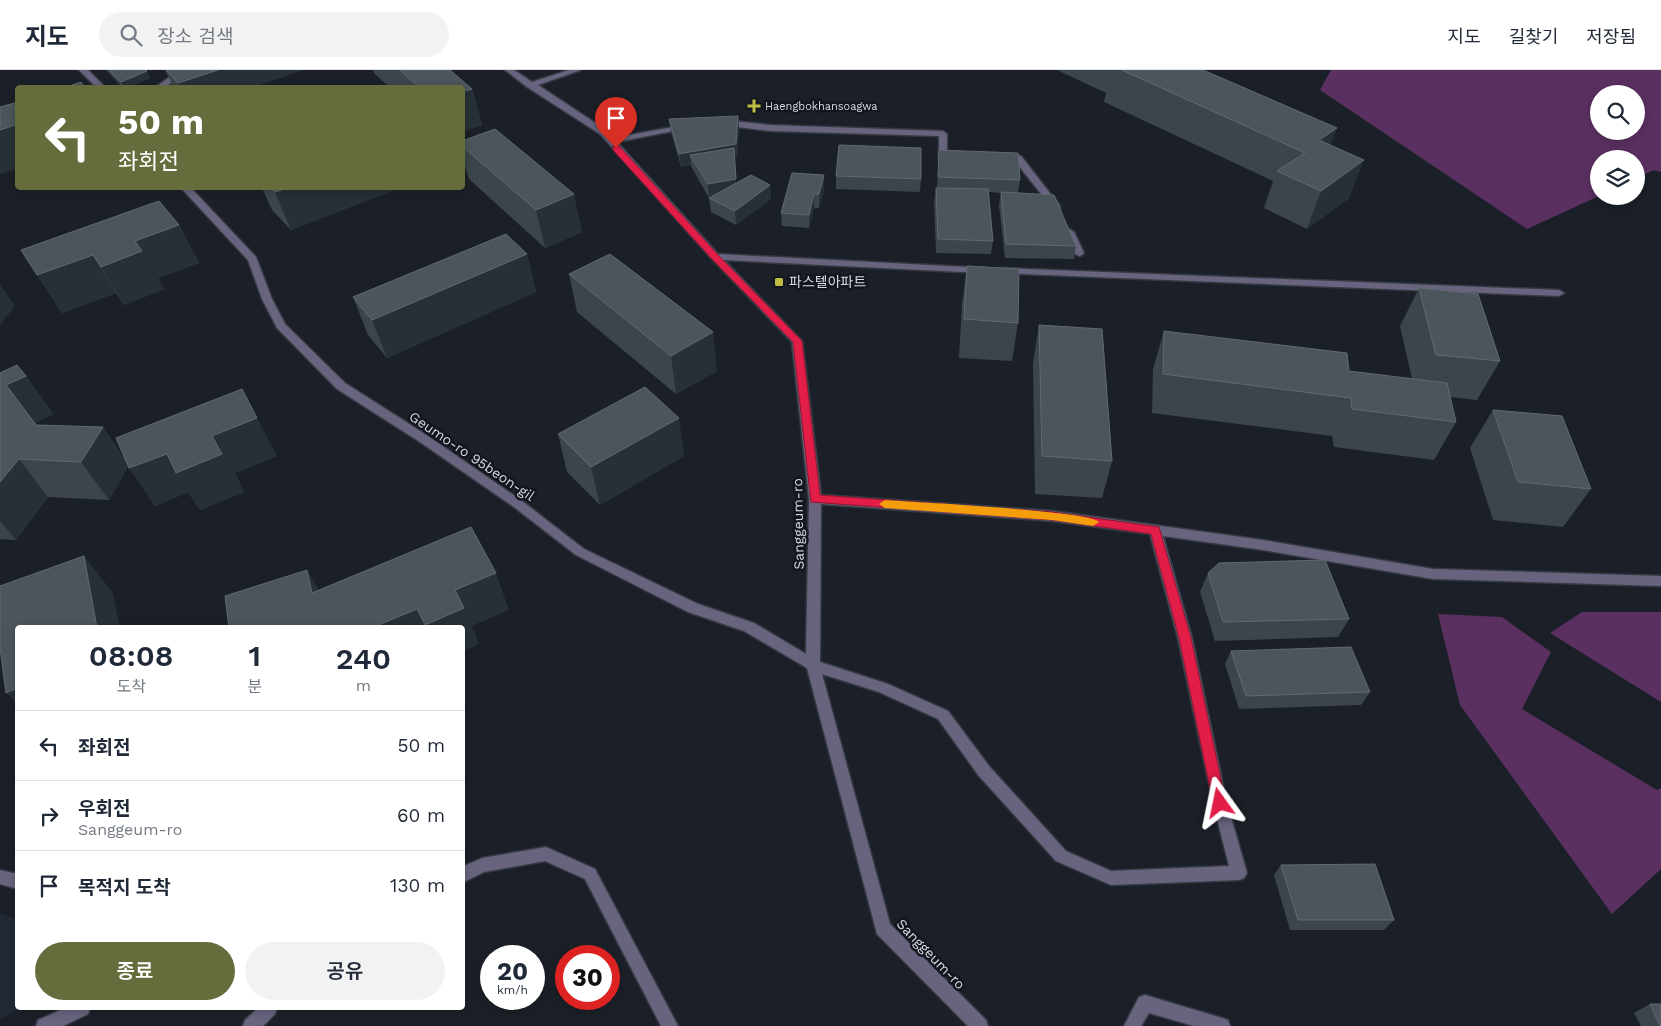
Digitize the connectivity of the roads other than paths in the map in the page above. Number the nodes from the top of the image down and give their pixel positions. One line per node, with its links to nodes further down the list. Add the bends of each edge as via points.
1 (83, 70): 5 (street)
2 (185, 70): 6 (street)
3 (509, 70): 7 (street, Sanggeum-ro)
4 (577, 70): 7 (street)
5 (99, 85)
6 (162, 85)
7 (530, 85): 10 (street, Sanggeum-ro, via 603,132)
8 (717, 123): 12 (street, via 943,134 943,160)
9 (699, 124): 10 (street)
10 (610, 141): 15 (street, Sanggeum-ro)
11 (990, 159): 14 (street, via 1018,158 1055,203)
12 (962, 160)
13 (188, 190): 20 (street, Geumo-ro 95beon-gil, via 253,259 267,299 281,326 341,386 518,504 580,552 693,608 749,626)
14 (1080, 252)
15 (715, 257): 16 (street); 17 (street, Sanggeum-ro, via 798,341)
16 (1559, 292)
17 (815, 499): 18 (street, via 1052,516); 20 (street, Sanggeum-ro)
18 (1155, 530): 19 (street, via 1434,574); 20 (street, Geumo-ro 95beon-gil, via 1185,638 1220,803 1239,873 1112,878 1061,856 984,771 943,715 883,688)
19 (1661, 581)
20 (813, 665): 29 (street, Sanggeum-ro, via 884,928)
21 (465, 874): 28 (street, via 482,865 546,854 590,874)
22 (0, 877): 23 (street)
23 (15, 881)
24 (78, 1010): 26 (street)
25 (267, 1010): 27 (street)
26 (44, 1026)
27 (251, 1026)
28 (670, 1026)
29 (980, 1026)
30 (1132, 1026): 31 (street, via 1145,1003)
31 (1222, 1026)

